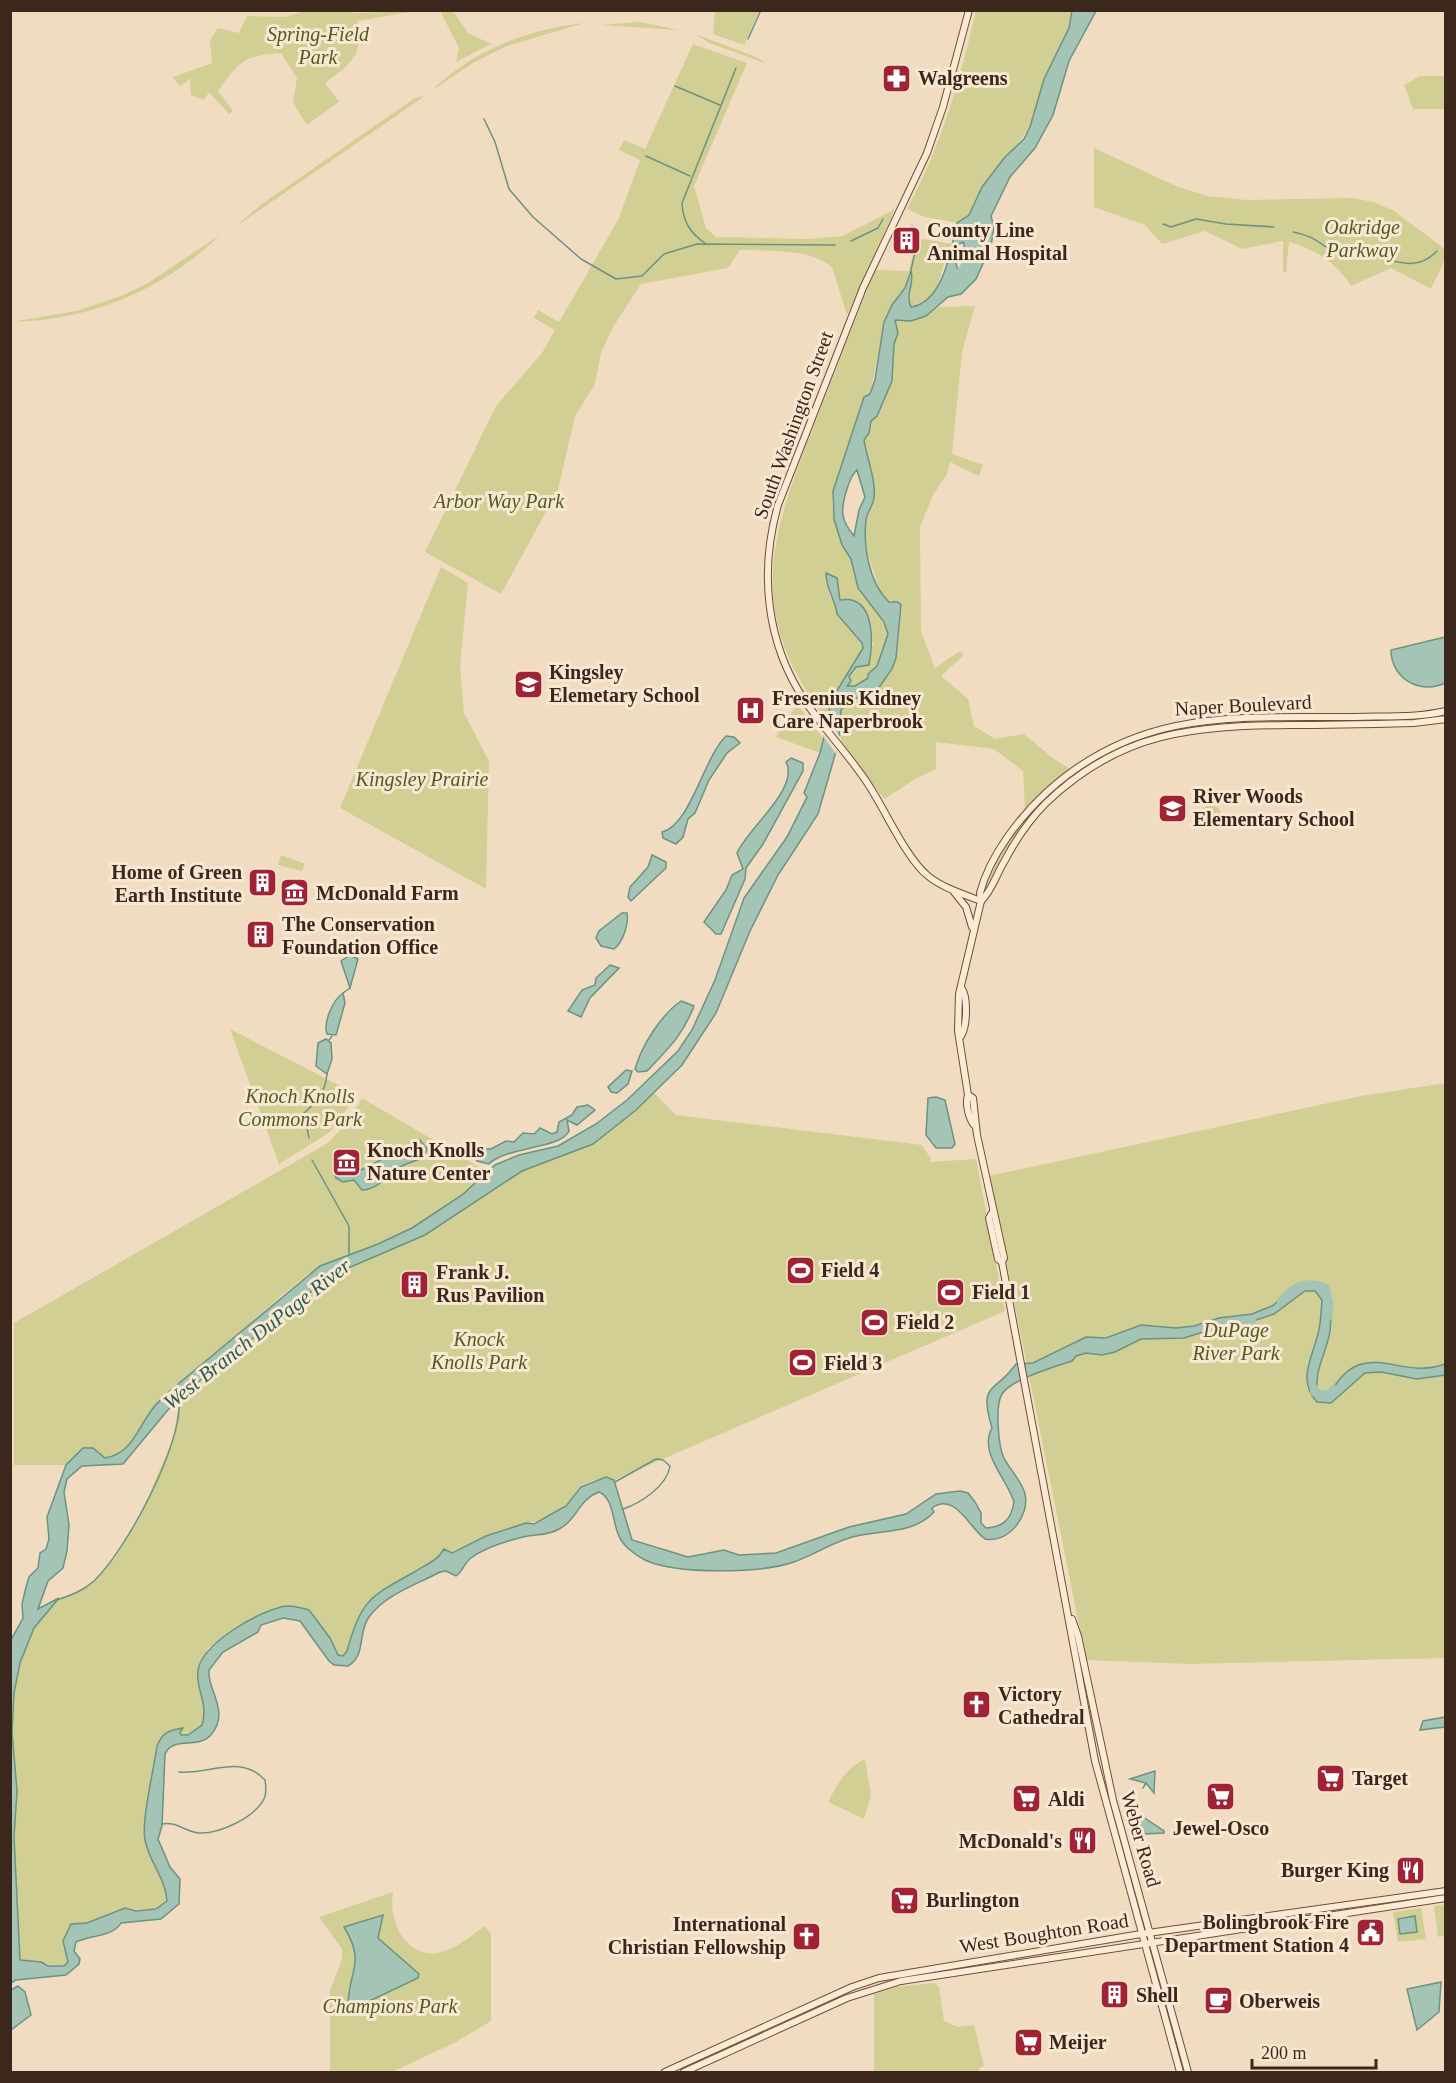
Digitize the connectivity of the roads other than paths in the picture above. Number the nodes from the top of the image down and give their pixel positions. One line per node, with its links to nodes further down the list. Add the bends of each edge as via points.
1 (969, 10): 4 (main road, South Washington Street, via 932,138 860,295 783,493 771,532 767,581 777,644 798,690 882,804 917,864)
2 (1446, 711): 5 (main road, Naper Boulevard, via 1405,716 1214,719 1167,726 1125,740 1070,772 1023,817 986,876)
3 (1446, 719): 5 (main road, Naper Boulevard, via 1215,727 1142,742 1093,766 1046,804 1015,843)
4 (951, 890): 5 (main road, South Washington Street); 6 (main road, via 966,907)
5 (981, 901): 6 (main road, Weber Road)
6 (972, 931): 7 (main road, Weber Road, via 958,994 958,1031 968,1095 973,1098 978,1121 992,1213 989,1218 1002,1262)
7 (1069, 1613): 10 (main road, Weber Road, via 1078,1636 1111,1792); 11 (main road, Weber Road, via 1095,1761)
8 (1446, 1891): 10 (main road, West Boughton Road)
9 (1446, 1898): 12 (main road, West Boughton Road)
10 (1150, 1933): 11 (main road, West Boughton Road); 12 (main road, Weber Road)
11 (1141, 1934): 13 (main road, Weber Road); 16 (main road, West Boughton Road, via 879,1978)
12 (1153, 1942): 13 (main road, West Boughton Road); 15 (main road, Weber Road)
13 (1143, 1944): 14 (main road, Weber Road); 17 (main road, West Boughton Road, via 881,1985)
14 (1168, 2027): 15 (main road); 18 (main road, Weber Road)
15 (1183, 2051): 19 (main road, Weber Road)
16 (665, 2073)
17 (684, 2073)
18 (1180, 2073)
19 (1188, 2073)

